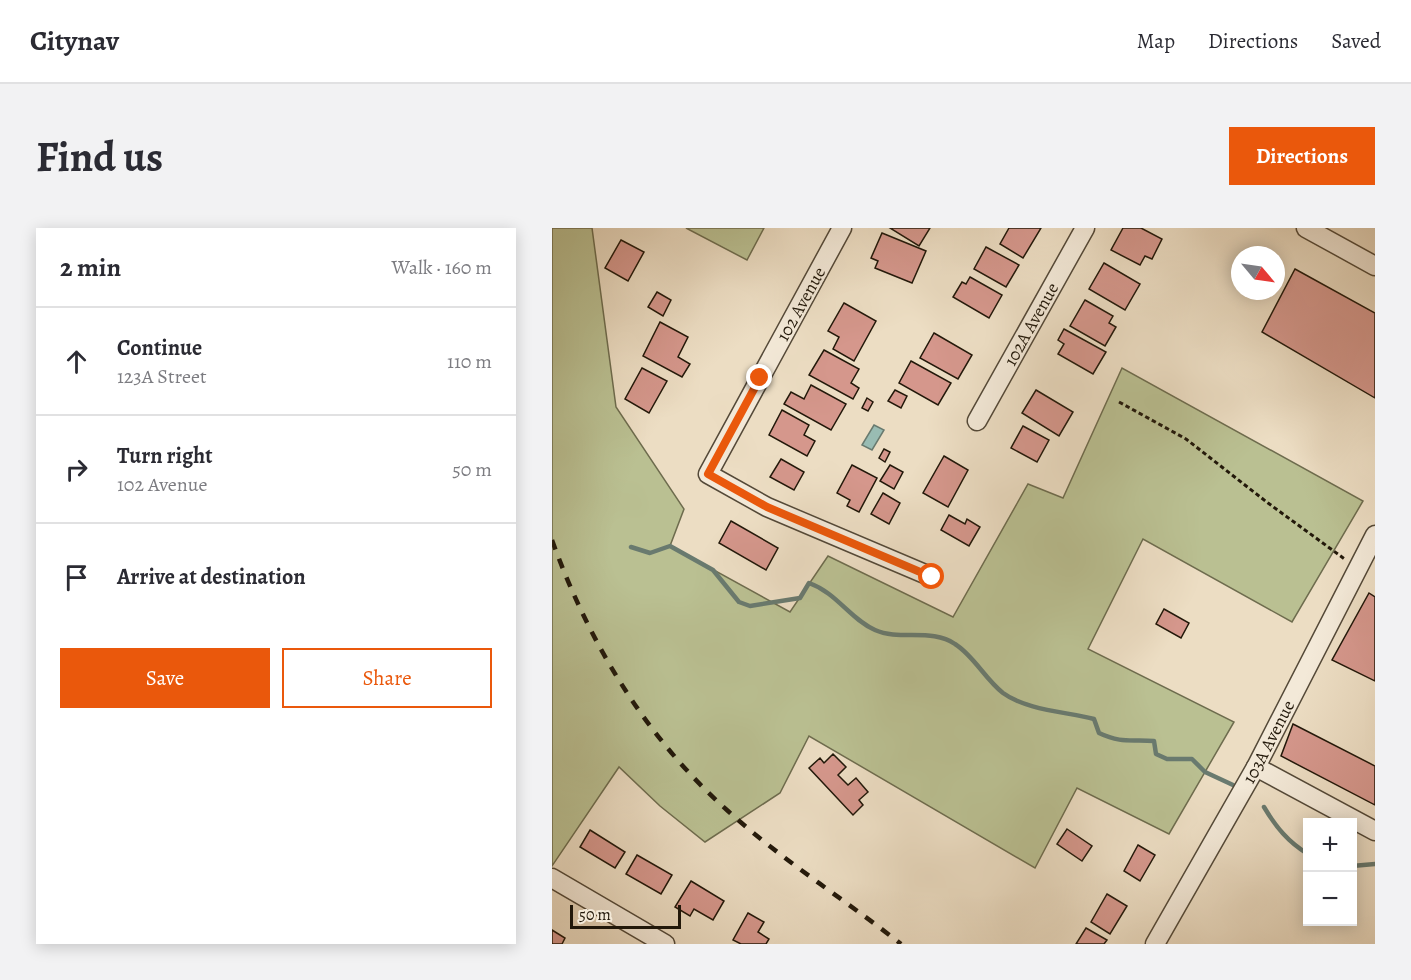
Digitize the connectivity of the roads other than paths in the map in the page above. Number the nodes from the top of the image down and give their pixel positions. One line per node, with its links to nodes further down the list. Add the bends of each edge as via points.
1 (842, 228): 7 (street, 102 Avenue, via 708,474 767,507)
2 (1085, 228): 5 (street, 102A Avenue)
3 (1306, 228): 4 (street)
4 (1375, 266)
5 (977, 421)
6 (1375, 535): 8 (street, 103A Avenue)
7 (932, 577)
8 (1256, 768): 9 (street); 12 (street, 103A Avenue)
9 (1375, 831)
10 (552, 878): 11 (street)
11 (665, 944)
12 (1155, 944)

